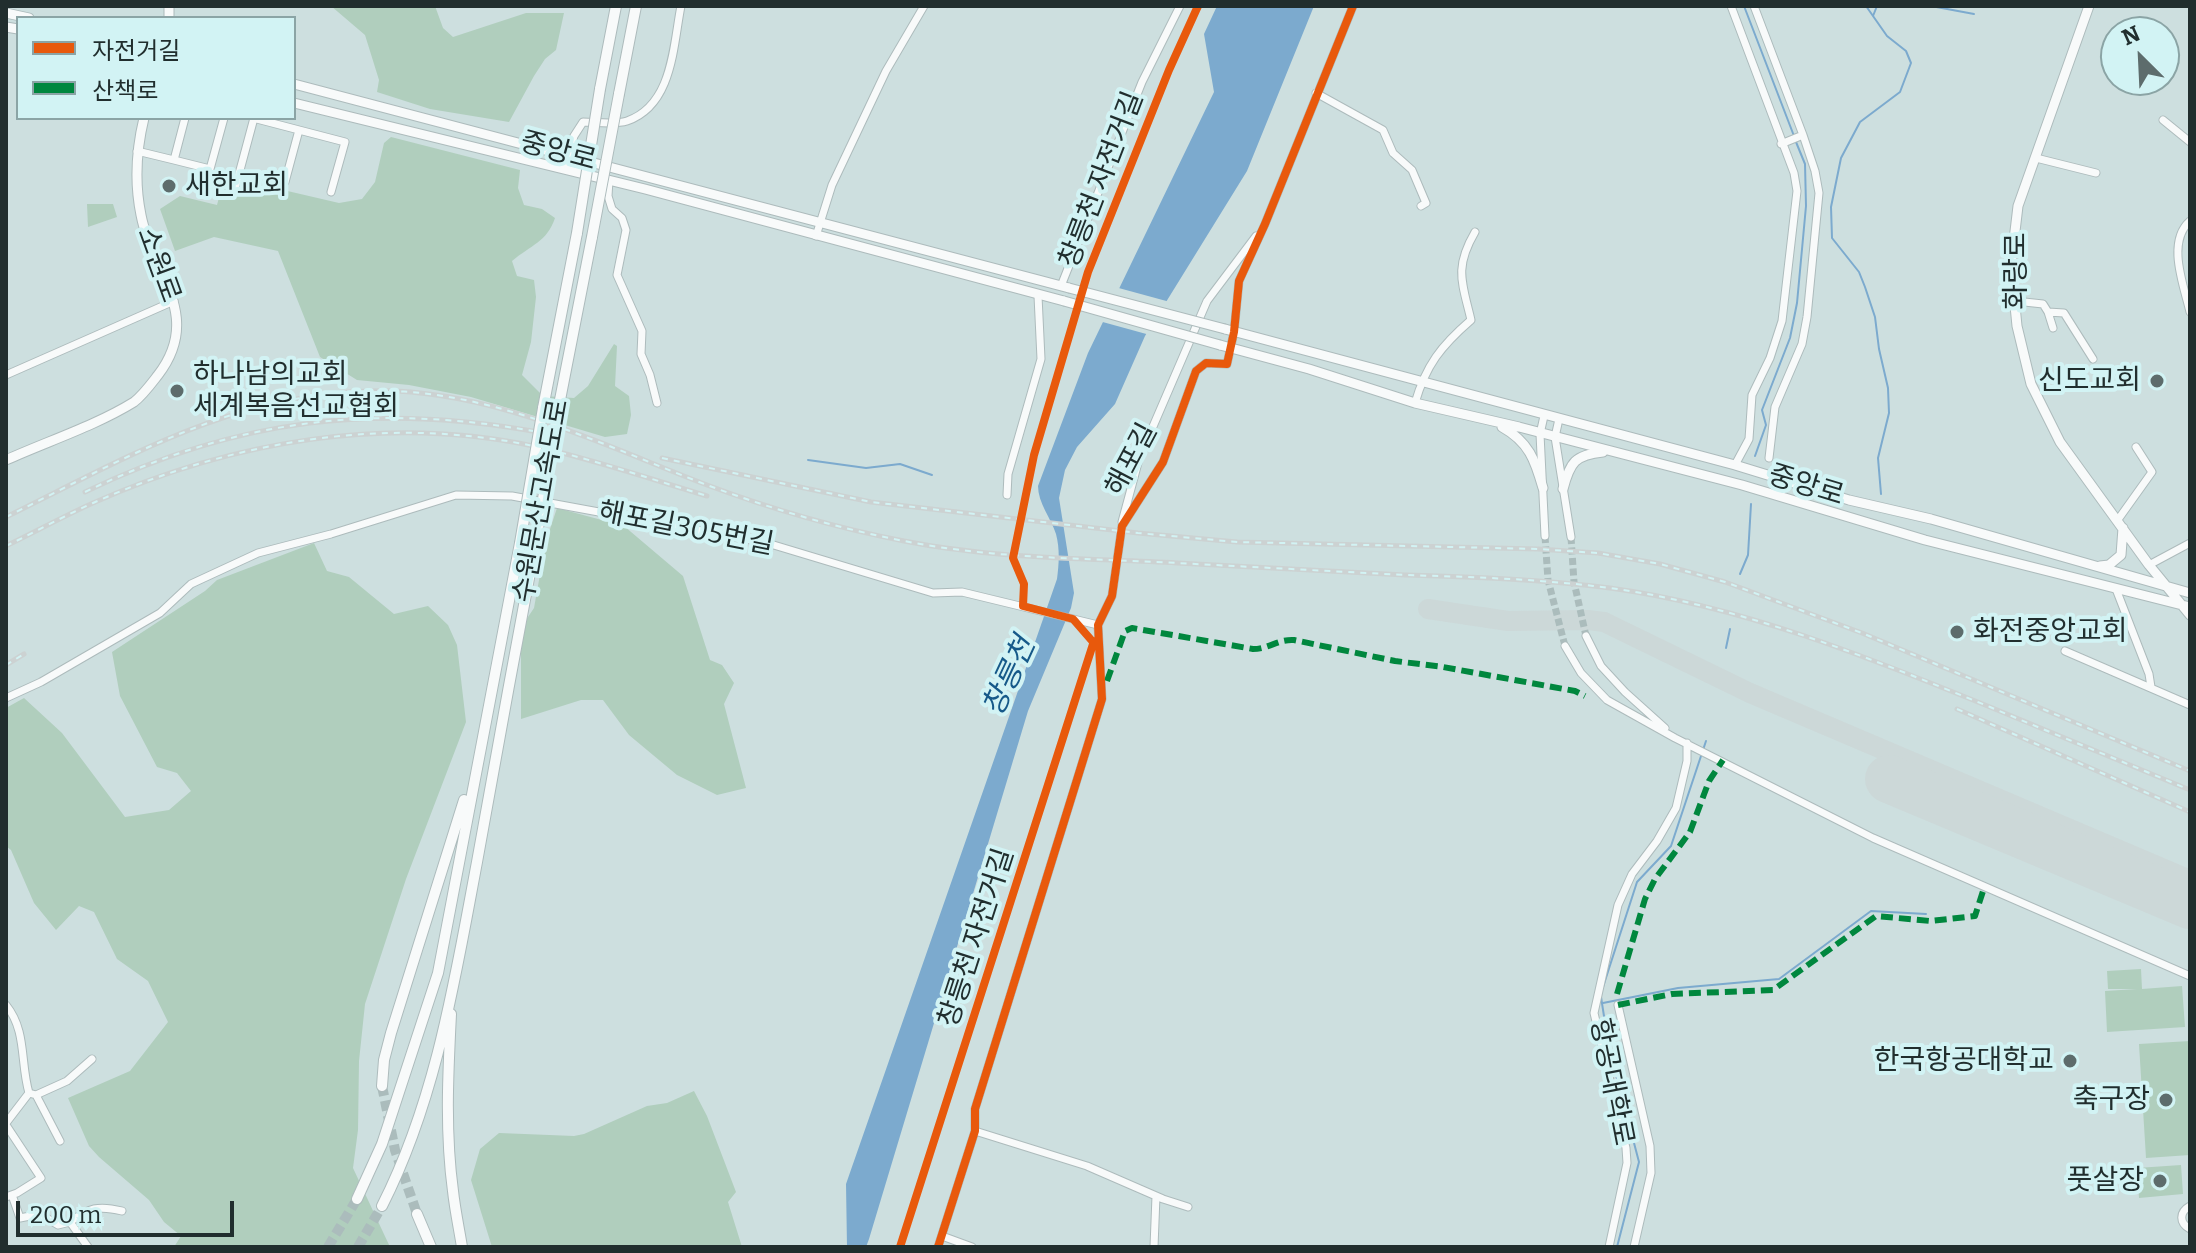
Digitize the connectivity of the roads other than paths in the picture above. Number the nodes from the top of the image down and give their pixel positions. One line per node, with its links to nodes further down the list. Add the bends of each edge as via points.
1 (616, 6): 88 (highway, 수원문산고속도로, bridge)
2 (636, 6): 90 (highway, 수원문산고속도로, bridge)
3 (681, 6): 24 (street, via 664,88 650,108 626,122 583,122)
4 (924, 6): 35 (street, via 832,185)
5 (1180, 6): 39 (street, via 1142,82)
6 (1353, 6): 11 (street)
7 (1731, 6): 22 (street)
8 (1754, 6): 20 (street)
9 (2089, 6): 25 (main road, 화랑로)
10 (296, 85): 24 (main road, 중앙로)
11 (1316, 93): 33 (street, via 1383,130 1393,153 1412,170 1426,203); 36 (street)
12 (296, 103): 27 (main road, 중앙로)
13 (144, 120): 23 (main road, 소원로)
14 (184, 120): 26 (street)
15 (223, 120): 26 (street, via 210,169)
16 (253, 120): 31 (street)
17 (262, 120): 19 (street)
18 (2163, 120): 21 (street)
19 (299, 130): 30 (street); 32 (street, via 345,142)
20 (1803, 135): 22 (street); 60 (street, via 1819,193 1807,317 1802,344 1775,407)
21 (2190, 142)
22 (1781, 144): 62 (street, via 1797,191 1782,321 1752,395 1749,439)
23 (136, 151): 26 (street); 41 (main road, 소원로, via 141,218)
24 (569, 155): 27 (street); 35 (main road, 중앙로)
25 (2036, 158): 28 (street); 42 (main road, 화랑로, via 2018,206 2011,265)
26 (174, 160)
27 (565, 169): 29 (main road, 중앙로)
28 (2096, 173)
29 (609, 180): 38 (main road, 중앙로); 51 (street, 중앙로, via 612,209 626,230 617,275 642,331 641,354)
30 (285, 182)
31 (236, 185)
32 (331, 192)
33 (1421, 206)
34 (2190, 221): 44 (street, via 2178,241)
35 (821, 223): 38 (street); 39 (main road, 중앙로)
36 (1265, 224): 46 (street, via 1239,281); 67 (street, via 1207,301 1139,459)
37 (1475, 232): 50 (street, via 1462,254 1471,320 1429,363)
38 (816, 236): 40 (main road, 중앙로)
39 (1065, 287): 46 (main road, 중앙로, bridge)
40 (1038, 296): 47 (main road, 중앙로, bridge); 65 (street, via 1041,359 1008,474)
41 (174, 301): 49 (street); 61 (main road, 소원로, via 175,345 137,400)
42 (2015, 301): 43 (street, via 2043,304); 66 (main road, 화랑로, via 2031,384 2060,442)
43 (2048, 312): 45 (street); 48 (street, via 2064,313)
44 (2190, 312)
45 (2053, 328)
46 (1230, 331): 47 (street); 50 (main road, 중앙로)
47 (1225, 346): 52 (main road, 중앙로); 67 (street, 해포길, via 1227,364 1206,363 1196,371 1163,462)
48 (2093, 359)
49 (6, 375)
50 (1422, 382): 52 (street); 53 (main road, 중앙로)
51 (657, 403)
52 (1415, 403): 55 (main road, 중앙로)
53 (1544, 416): 54 (main road, 중앙로); 56 (street)
54 (1559, 419): 57 (street); 62 (main road, 중앙로)
55 (1492, 421): 56 (main road, 중앙로); 63 (main road, via 1523,440)
56 (1540, 434): 57 (main road, 중앙로); 63 (street)
57 (1555, 437): 59 (main road, 중앙로); 64 (street)
58 (2136, 447): 66 (street, via 2152,472)
59 (1609, 451): 64 (main road, via 1575,461); 74 (main road, 중앙로)
60 (1769, 458)
61 (6, 460)
62 (1735, 465): 71 (main road, 중앙로)
63 (1543, 488): 68 (street)
64 (1563, 489): 69 (street)
65 (1007, 495)
66 (2120, 524): 71 (main road, via 2118,559 2105,567); 72 (main road, 화랑로)
67 (1122, 526): 79 (street, 해포길, via 1112,596)
68 (1545, 536)
69 (1571, 537)
70 (2190, 543): 72 (street)
71 (2091, 565): 73 (main road, 중앙로)
72 (2149, 565): 73 (main road, 화랑로)
73 (2163, 584): 75 (main road, 중앙로); 76 (main road, 화랑로)
74 (2116, 589): 76 (main road, 중앙로); 83 (street)
75 (2190, 593)
76 (2177, 603): 77 (main road, 중앙로); 78 (main road, 화랑로)
77 (2190, 607)
78 (2190, 615)
79 (1098, 625): 84 (street, 해포길305번길, via 962,592 933,593 767,543 512,496 456,495 258,553 191,584 160,613); 97 (street, 해포길, via 1102,699 975,1109)
80 (1586, 636): 86 (street, via 1601,666)
81 (1565, 646): 86 (street, via 1607,700)
82 (2065, 651): 83 (street)
83 (2151, 687): 85 (street)
84 (6, 698)
85 (2190, 705)
86 (1675, 738): 87 (street)
87 (1690, 745): 89 (street, via 1873,838); 116 (street, 항공대학로, via 1676,808 1618,905 1594,1013 1627,1163)
88 (479, 749): 94 (highway, 수원문산고속도로, via 391,1033); 101 (highway, 수원문산고속도로, via 438,973 382,1144)
89 (2190, 976)
90 (452, 996): 102 (highway, 수원문산고속도로, via 414,1132); 112 (highway, 수원문산고속도로, via 449,1142)
91 (6, 1005): 95 (street, via 21,1032 24,1076)
92 (1618, 1005): 117 (street, 항공대학로, via 1650,1146 1651,1173)
93 (92, 1059): 95 (street, via 67,1081)
94 (382, 1086)
95 (32, 1094): 96 (street); 98 (street)
96 (6, 1124): 99 (street, via 41,1178)
97 (975, 1131): 100 (street, via 1087,1166); 109 (street, 해포길)
98 (60, 1141)
99 (9, 1196): 107 (street, via 20,1218 40,1214 58,1225)
100 (1156, 1196): 104 (street); 115 (street)
101 (357, 1199)
102 (382, 1206)
103 (2190, 1206): 108 (street, via 2181,1217)
104 (1188, 1207)
105 (122, 1211): 107 (street, via 87,1210)
106 (417, 1214): 111 (highway)
107 (70, 1222): 110 (street)
108 (2190, 1229)
109 (942, 1236): 113 (street, 해포길); 114 (street)
110 (88, 1247)
111 (431, 1247)
112 (462, 1247)
113 (938, 1247)
114 (972, 1247)
115 (1154, 1247)
116 (1609, 1247)
117 (1634, 1247)

